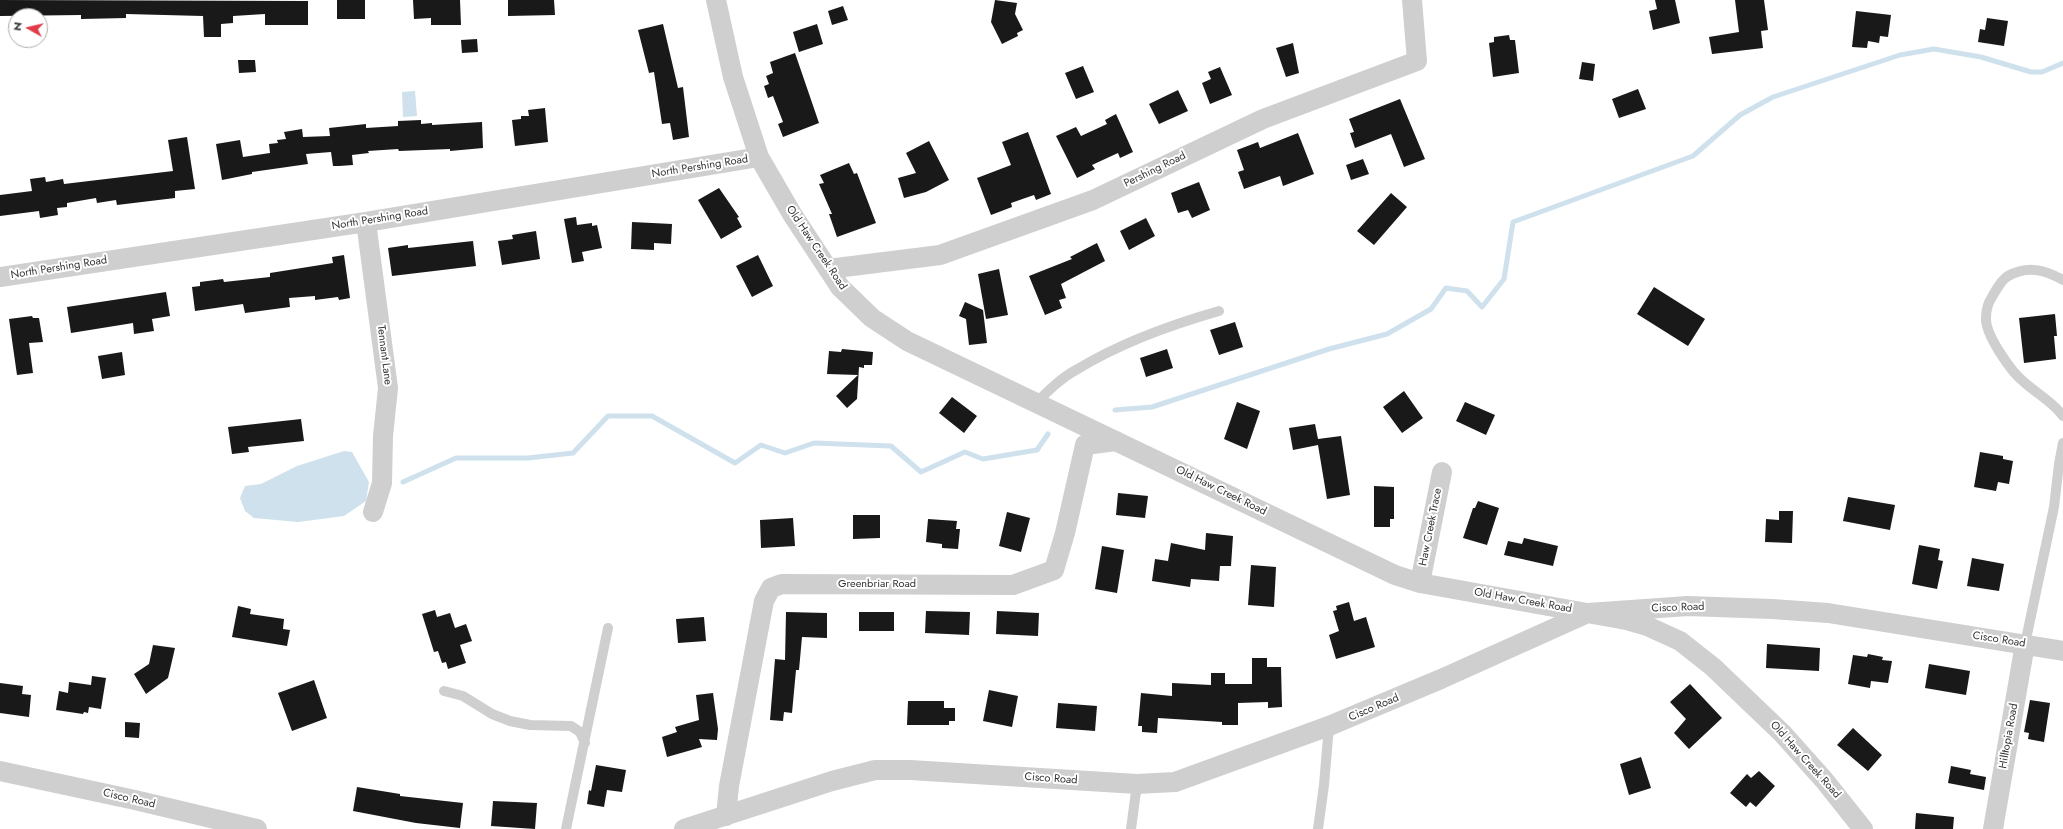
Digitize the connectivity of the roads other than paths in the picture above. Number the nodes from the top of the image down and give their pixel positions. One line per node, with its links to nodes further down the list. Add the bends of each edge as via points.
1 (716, 0): 3 (street, Old Haw Creek Road, via 733,77)
2 (1412, 0): 5 (street, Pershing Road, via 1417,61 1263,119 1093,200 940,255)
3 (759, 158): 4 (street, North Pershing Road); 5 (street, Old Haw Creek Road)
4 (366, 222): 6 (street, North Pershing Road); 14 (street, Tennant Lane, via 388,388 382,483)
5 (828, 269): 9 (street, Old Haw Creek Road, via 840,287 858,305 906,341)
6 (0, 277)
7 (2063, 280): 10 (lane, via 2047,271 2030,270 2007,277 1996,288 1989,302 1986,319 1993,340 2016,375 2056,407)
8 (1219, 310): 9 (lane, via 1184,321 1103,355 1074,370)
9 (1036, 403): 11 (street, Old Haw Creek Road)
10 (2063, 416)
11 (1116, 441): 15 (street, Old Haw Creek Road, via 1395,575); 25 (street, Greenbriar Road, via 1085,445 1066,533 1054,570 1013,585 782,584 770,588 764,600 729,786)
12 (2063, 443): 18 (lane, via 2058,464 2054,507)
13 (1442, 472): 15 (street, Haw Creek Trace)
14 (373, 512)
15 (1420, 583): 16 (street, Old Haw Creek Road)
16 (1588, 613): 18 (street, Cisco Road, via 1688,606 1772,609 1828,613); 21 (street, Cisco Road); 31 (street, Old Haw Creek Road, via 1647,626 1692,649 1738,689 1782,733)
17 (608, 628): 22 (lane)
18 (2025, 644): 19 (street, Cisco Road); 32 (street, Hilltopia Road)
19 (2063, 651)
20 (444, 691): 22 (lane, via 463,696 492,714 510,721 530,725 571,726 580,732)
21 (1329, 726): 24 (street, Cisco Road, via 1175,782); 30 (lane)
22 (585, 743): 27 (lane)
23 (0, 771): 26 (street, Cisco Road)
24 (1137, 784): 25 (street, Cisco Road, via 875,770 832,781); 29 (lane)
25 (726, 816): 28 (street, Cisco Road)
26 (257, 829)
27 (566, 829)
28 (684, 829)
29 (1130, 829)
30 (1318, 829)
31 (1863, 829)
32 (1993, 829)

